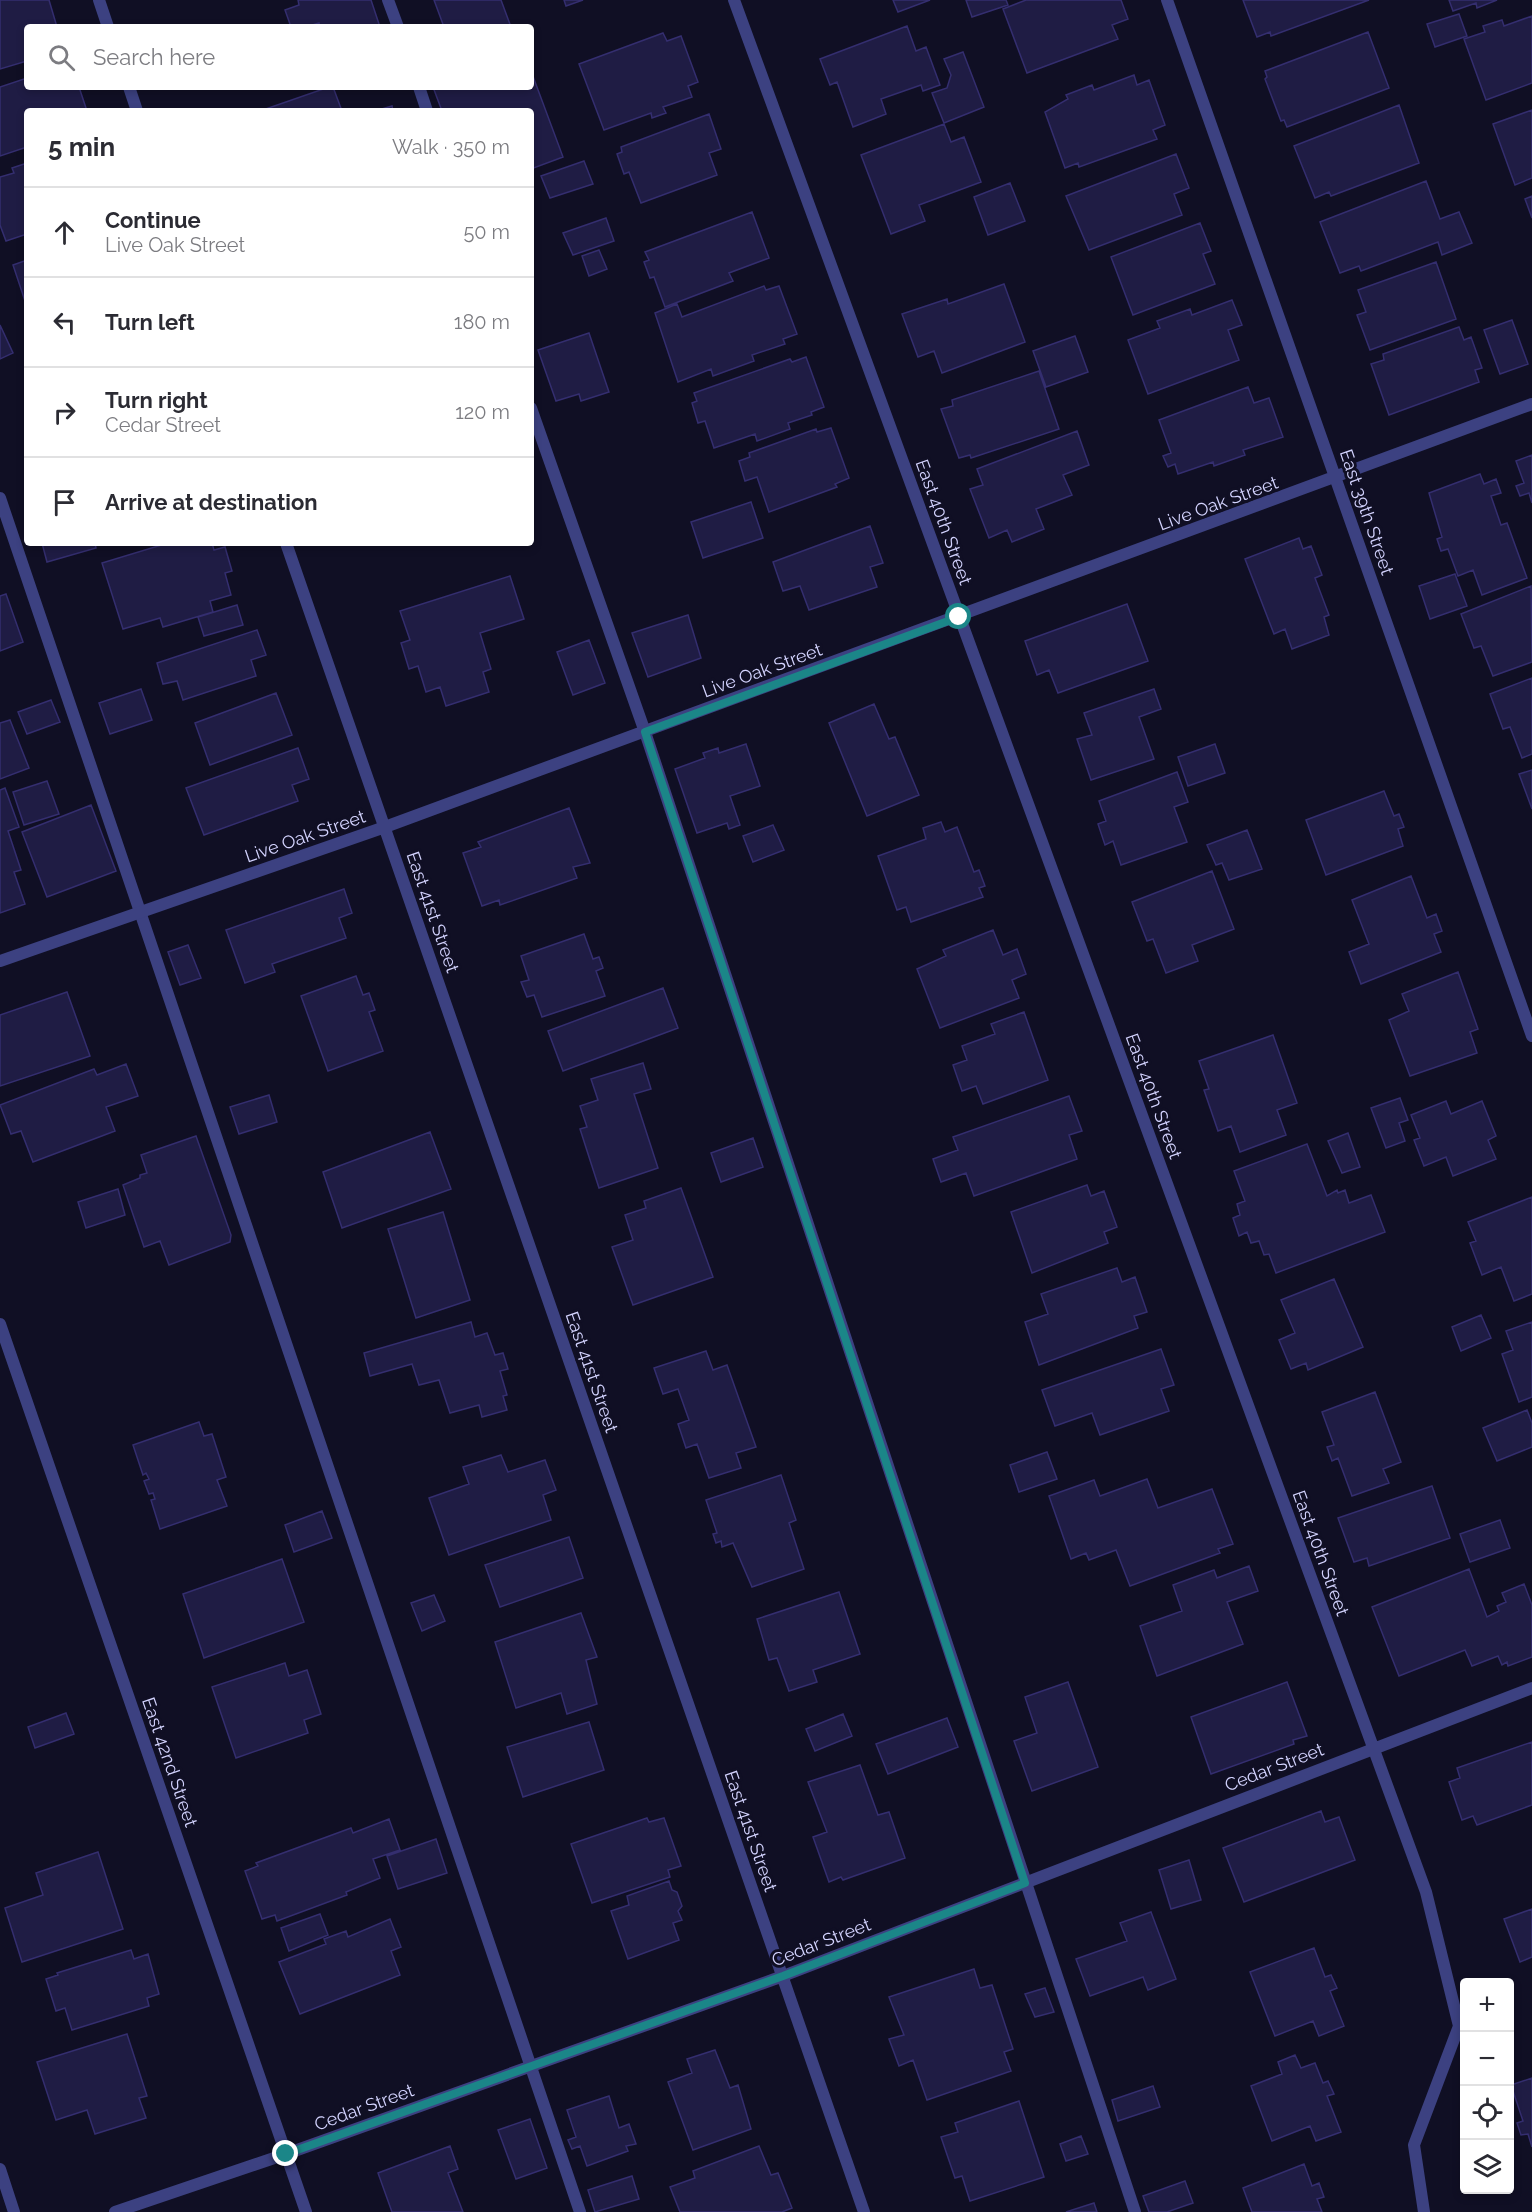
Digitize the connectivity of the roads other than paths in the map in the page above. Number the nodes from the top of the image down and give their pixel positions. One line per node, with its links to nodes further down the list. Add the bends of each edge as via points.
1 (99, 0): 5 (street)
2 (388, 0): 6 (street)
3 (734, 0): 16 (street, East 40th Street)
4 (1167, 0): 13 (street, East 39th Street)
5 (107, 24)
6 (397, 24)
7 (130, 90): 9 (street)
8 (420, 90): 10 (street)
9 (136, 108)
10 (426, 108)
11 (1532, 404): 13 (street, Live Oak Street)
12 (534, 417): 17 (street)
13 (1336, 478): 16 (street, Live Oak Street); 21 (street, East 39th Street)
14 (0, 498): 19 (street)
15 (287, 546): 18 (street, East 41st Street)
16 (959, 617): 17 (street, Live Oak Street); 24 (street, East 40th Street)
17 (645, 732): 18 (street, Live Oak Street); 25 (street)
18 (385, 827): 19 (street, Live Oak Street); 26 (street, East 41st Street)
19 (141, 912): 20 (street, Live Oak Street); 27 (street)
20 (0, 961)
21 (1532, 1036)
22 (0, 1324): 28 (street, East 42nd Street)
23 (1532, 1688): 24 (street, Cedar Street)
24 (1374, 1748): 25 (street, Cedar Street); 36 (street, East 40th Street, via 1426,1892 1459,2026 1414,2145)
25 (1025, 1883): 26 (street, Cedar Street); 35 (street)
26 (783, 1976): 27 (street, Cedar Street); 34 (street, East 41st Street)
27 (531, 2067): 28 (street, Cedar Street); 33 (street)
28 (286, 2154): 31 (street, Cedar Street); 32 (street, East 42nd Street)
29 (0, 2169): 30 (street)
30 (14, 2212)
31 (116, 2212)
32 (306, 2212)
33 (580, 2212)
34 (864, 2212)
35 (1135, 2212)
36 (1424, 2212)

